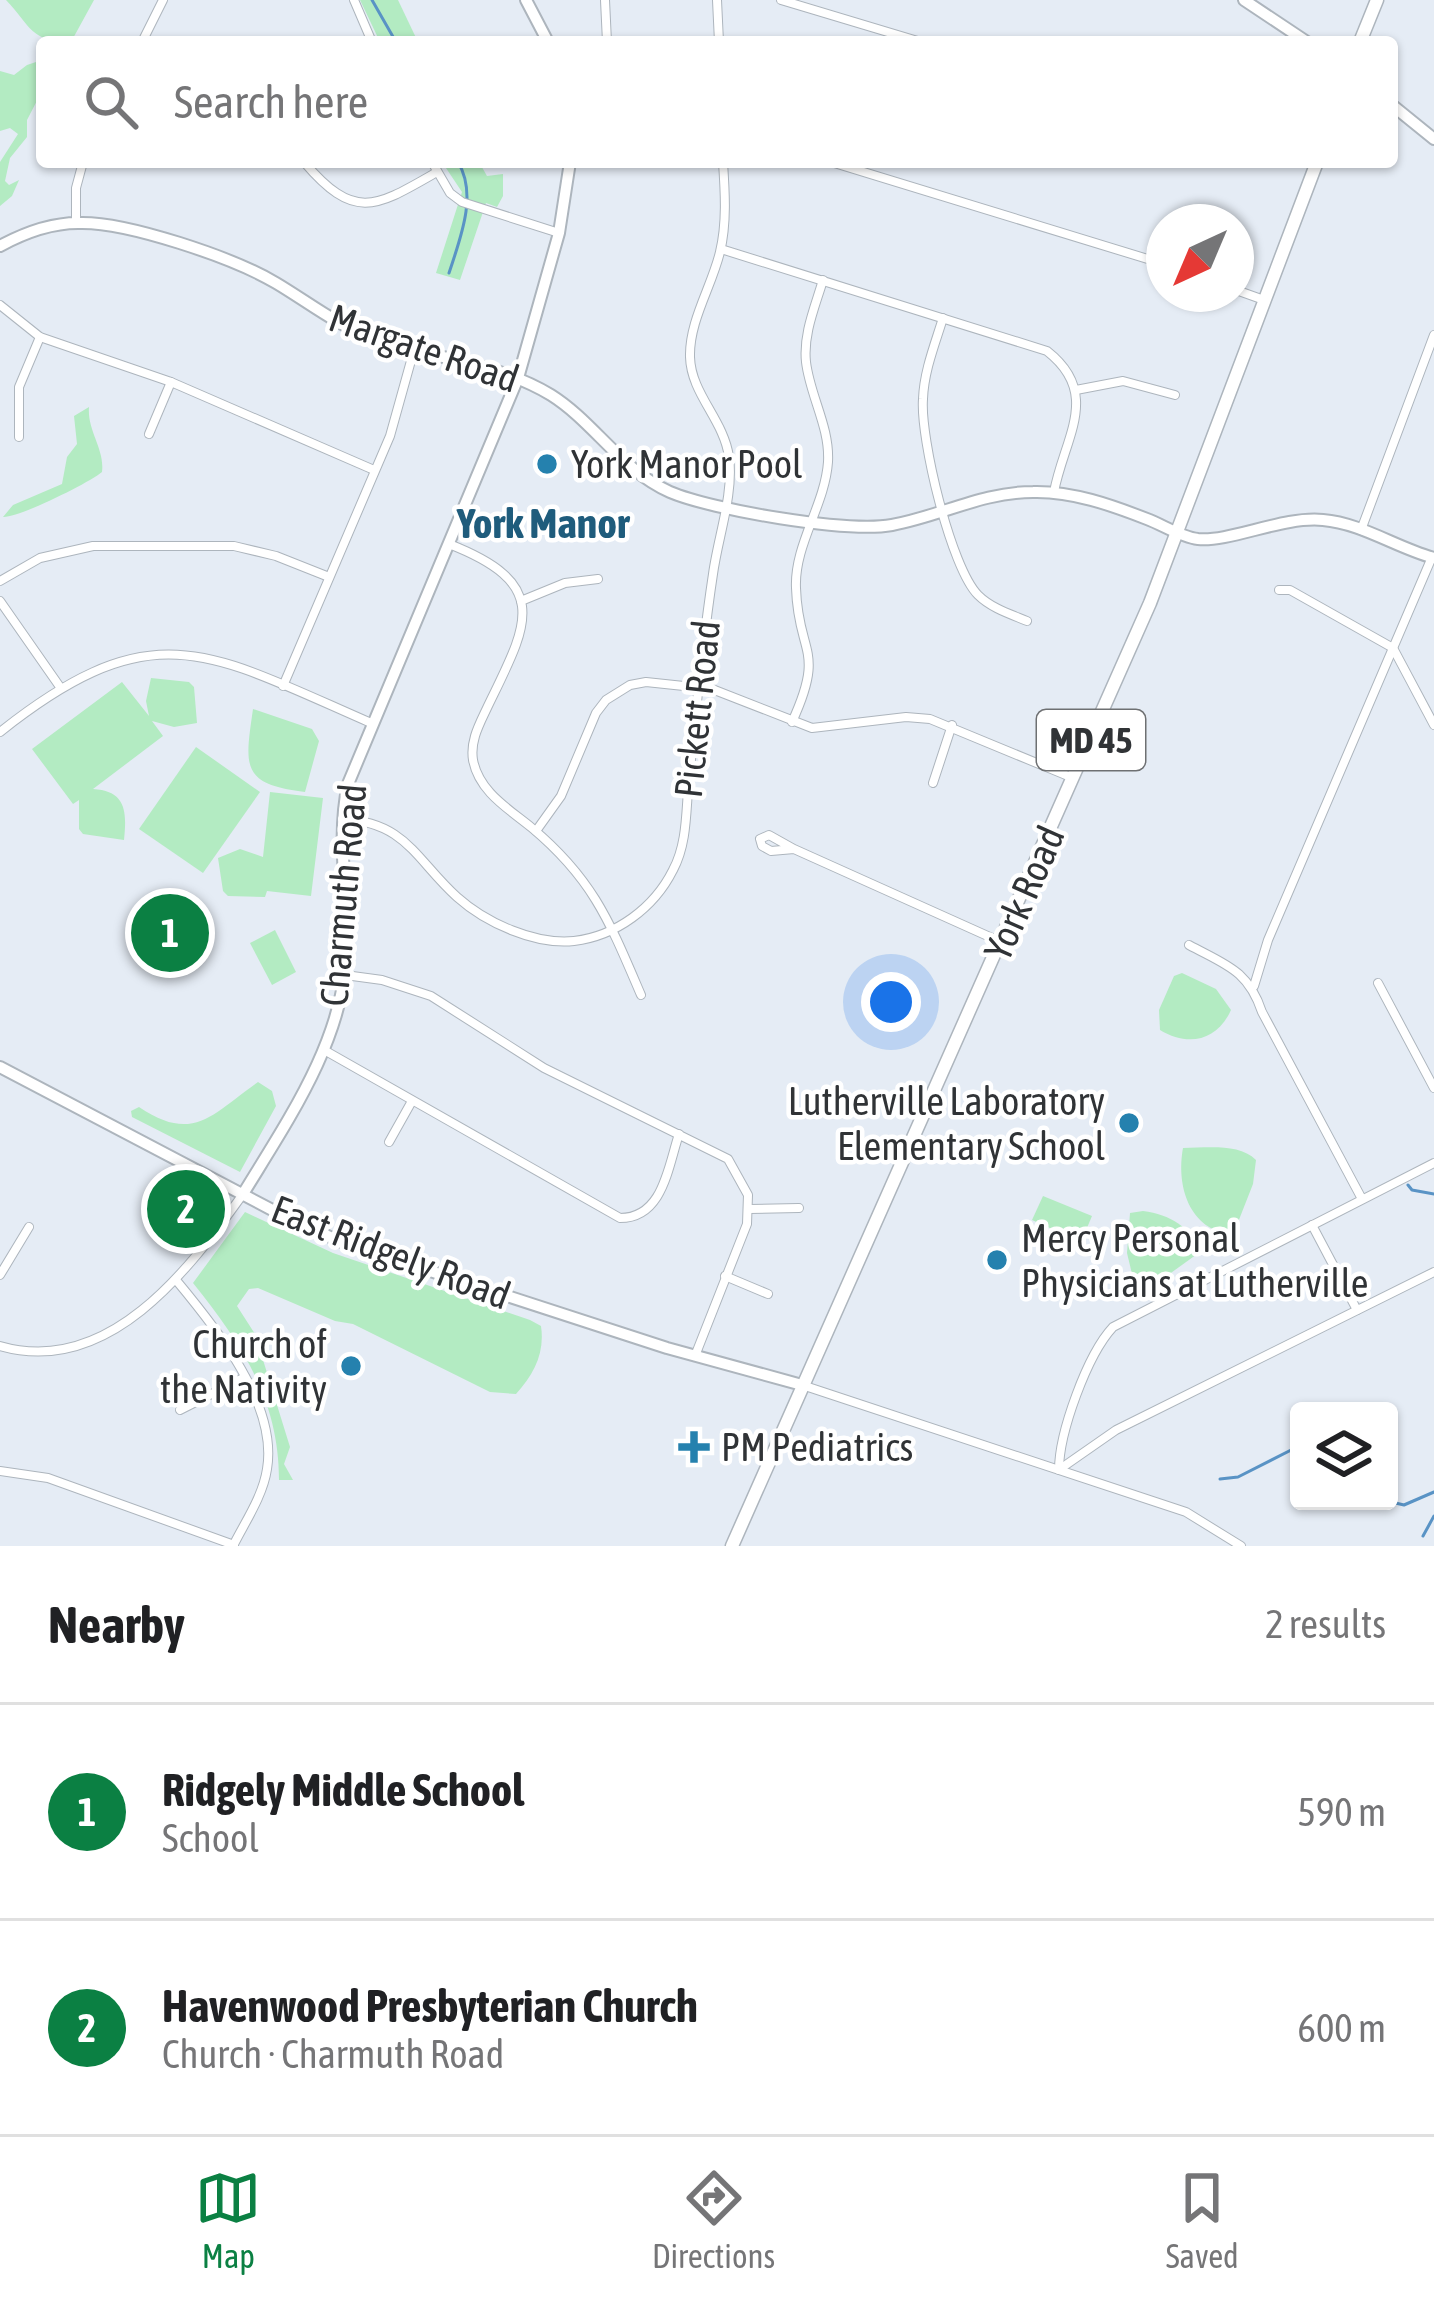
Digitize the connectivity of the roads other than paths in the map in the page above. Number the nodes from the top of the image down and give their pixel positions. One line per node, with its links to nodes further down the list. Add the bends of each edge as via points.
1 (163, 0): 9 (street)
2 (354, 0): 10 (street)
3 (526, 0): 11 (street)
4 (605, 0): 12 (street)
5 (717, 0): 13 (street)
6 (781, 0): 14 (street)
7 (1244, 0): 15 (street)
8 (1377, 0): 16 (main road)
9 (147, 36)
10 (369, 36)
11 (545, 36)
12 (607, 36)
13 (719, 36)
14 (901, 36)
15 (1298, 36)
16 (1362, 36)
17 (1398, 111): 18 (street)
18 (1434, 139)
19 (81, 168): 27 (street)
20 (310, 168): 21 (street, via 332,192 364,204 390,199)
21 (434, 168)
22 (436, 168): 28 (street, via 462,202)
23 (569, 168): 28 (street, Charmuth Road)
24 (723, 168): 30 (street, Pickett Road)
25 (851, 168): 31 (street)
26 (1310, 168): 34 (main road, York Road / MD 45)
27 (76, 223): 29 (street, Margate Road); 39 (street, Margate Road, via 225,259 346,327)
28 (559, 233): 41 (street, Charmuth Road)
29 (0, 246)
30 (721, 249): 32 (street); 49 (street, Pickett Road, via 690,352 694,380 728,453)
31 (1146, 258)
32 (823, 280): 36 (street); 51 (street, via 806,345 828,455)
33 (1254, 297): 34 (street)
34 (1265, 301): 53 (main road, York Road / MD 45)
35 (0, 305): 38 (street)
36 (943, 318): 43 (street, via 1047,351); 50 (street, via 922,414)
37 (1434, 335): 40 (street)
38 (40, 337): 42 (street); 46 (street, via 19,387)
39 (414, 350): 41 (street, Margate Road); 47 (street)
40 (1431, 354): 52 (street)
41 (518, 378): 49 (street, Margate Road, via 570,408 654,484); 54 (street, Charmuth Road)
42 (171, 382): 45 (street); 47 (street)
43 (1076, 390): 44 (street, via 1123,381); 48 (street, via 1077,415)
44 (1175, 395)
45 (149, 434)
46 (19, 436)
47 (374, 470): 56 (street)
48 (1054, 492): 50 (street, Margate Road, via 1006,493); 53 (street, Margate Road)
49 (724, 506): 51 (street, Margate Road); 66 (street, Pickett Road)
50 (944, 509): 51 (street, Margate Road, via 871,527); 62 (street, via 970,585 990,605)
51 (812, 522): 67 (street, via 796,579 811,674)
52 (1360, 530): 53 (street, via 1314,520 1198,539); 55 (street)
53 (1179, 532): 72 (main road, York Road / MD 45)
54 (447, 544): 61 (street, via 494,564); 68 (street, Charmuth Road)
55 (1433, 557): 63 (street)
56 (329, 577): 58 (street, via 234,546 93,546 40,558); 64 (street)
57 (598, 579): 61 (street)
58 (0, 581)
59 (1279, 590): 63 (street)
60 (0, 601): 65 (street)
61 (521, 601): 75 (street, via 520,638 476,729 473,760 490,794)
62 (1027, 621)
63 (1393, 648): 70 (street); 82 (street)
64 (283, 686): 65 (street, via 219,661 170,653 127,658); 68 (street)
65 (60, 687): 71 (street)
66 (698, 687): 67 (street); 75 (street, via 646,682 606,700); 77 (street, Pickett Road, via 680,854 655,898)
67 (793, 722): 69 (street, via 821,728 906,717)
68 (371, 723): 74 (street, Charmuth Road)
69 (952, 725): 72 (street); 73 (street)
70 (1434, 725)
71 (0, 732)
72 (1075, 778): 78 (main road, York Road / MD 45)
73 (933, 783)
74 (342, 819): 77 (street, Pickett Road, via 375,823 402,838 460,900 514,931 559,942); 80 (street, Charmuth Road)
75 (536, 831): 77 (street, via 575,866)
76 (794, 849): 78 (street)
77 (613, 929): 83 (street)
78 (1002, 943): 106 (main road, York Road / MD 45)
79 (1189, 945): 82 (street)
80 (345, 976): 84 (street, Charmuth Road); 88 (street, via 431,996 544,1068)
81 (1378, 983): 86 (street)
82 (1254, 986): 92 (street)
83 (641, 995)
84 (324, 1050): 87 (street); 91 (street, Charmuth Road)
85 (0, 1067): 91 (street, East Ridgely Road)
86 (1434, 1088)
87 (412, 1101): 88 (street, via 620,1218 656,1201); 89 (street)
88 (679, 1134): 94 (street, via 728,1160)
89 (389, 1142)
90 (1434, 1163): 92 (street)
91 (243, 1194): 100 (street, Charmuth Road); 104 (street, East Ridgely Road, via 361,1250)
92 (1362, 1199): 95 (street)
93 (799, 1208): 94 (street)
94 (749, 1209): 99 (street)
95 (1312, 1225): 102 (street); 108 (street, via 1113,1327 1058,1446)
96 (29, 1227): 98 (street)
97 (1434, 1272): 102 (street)
98 (0, 1275)
99 (725, 1276): 101 (street); 104 (street)
100 (176, 1280): 103 (street, Charmuth Road, via 85,1343 44,1353); 105 (street)
101 (768, 1294)
102 (1357, 1310): 108 (street, via 1116,1430)
103 (0, 1346)
104 (695, 1356): 106 (street, East Ridgely Road)
105 (245, 1377): 107 (street); 110 (street, via 265,1425 268,1467)
106 (802, 1385): 108 (street); 111 (main road, York Road / MD 45)
107 (180, 1410)
108 (1059, 1470): 112 (street, via 1186,1512)
109 (0, 1471): 110 (street, via 35,1474)
110 (233, 1545)
111 (732, 1546)
112 (1241, 1546)

